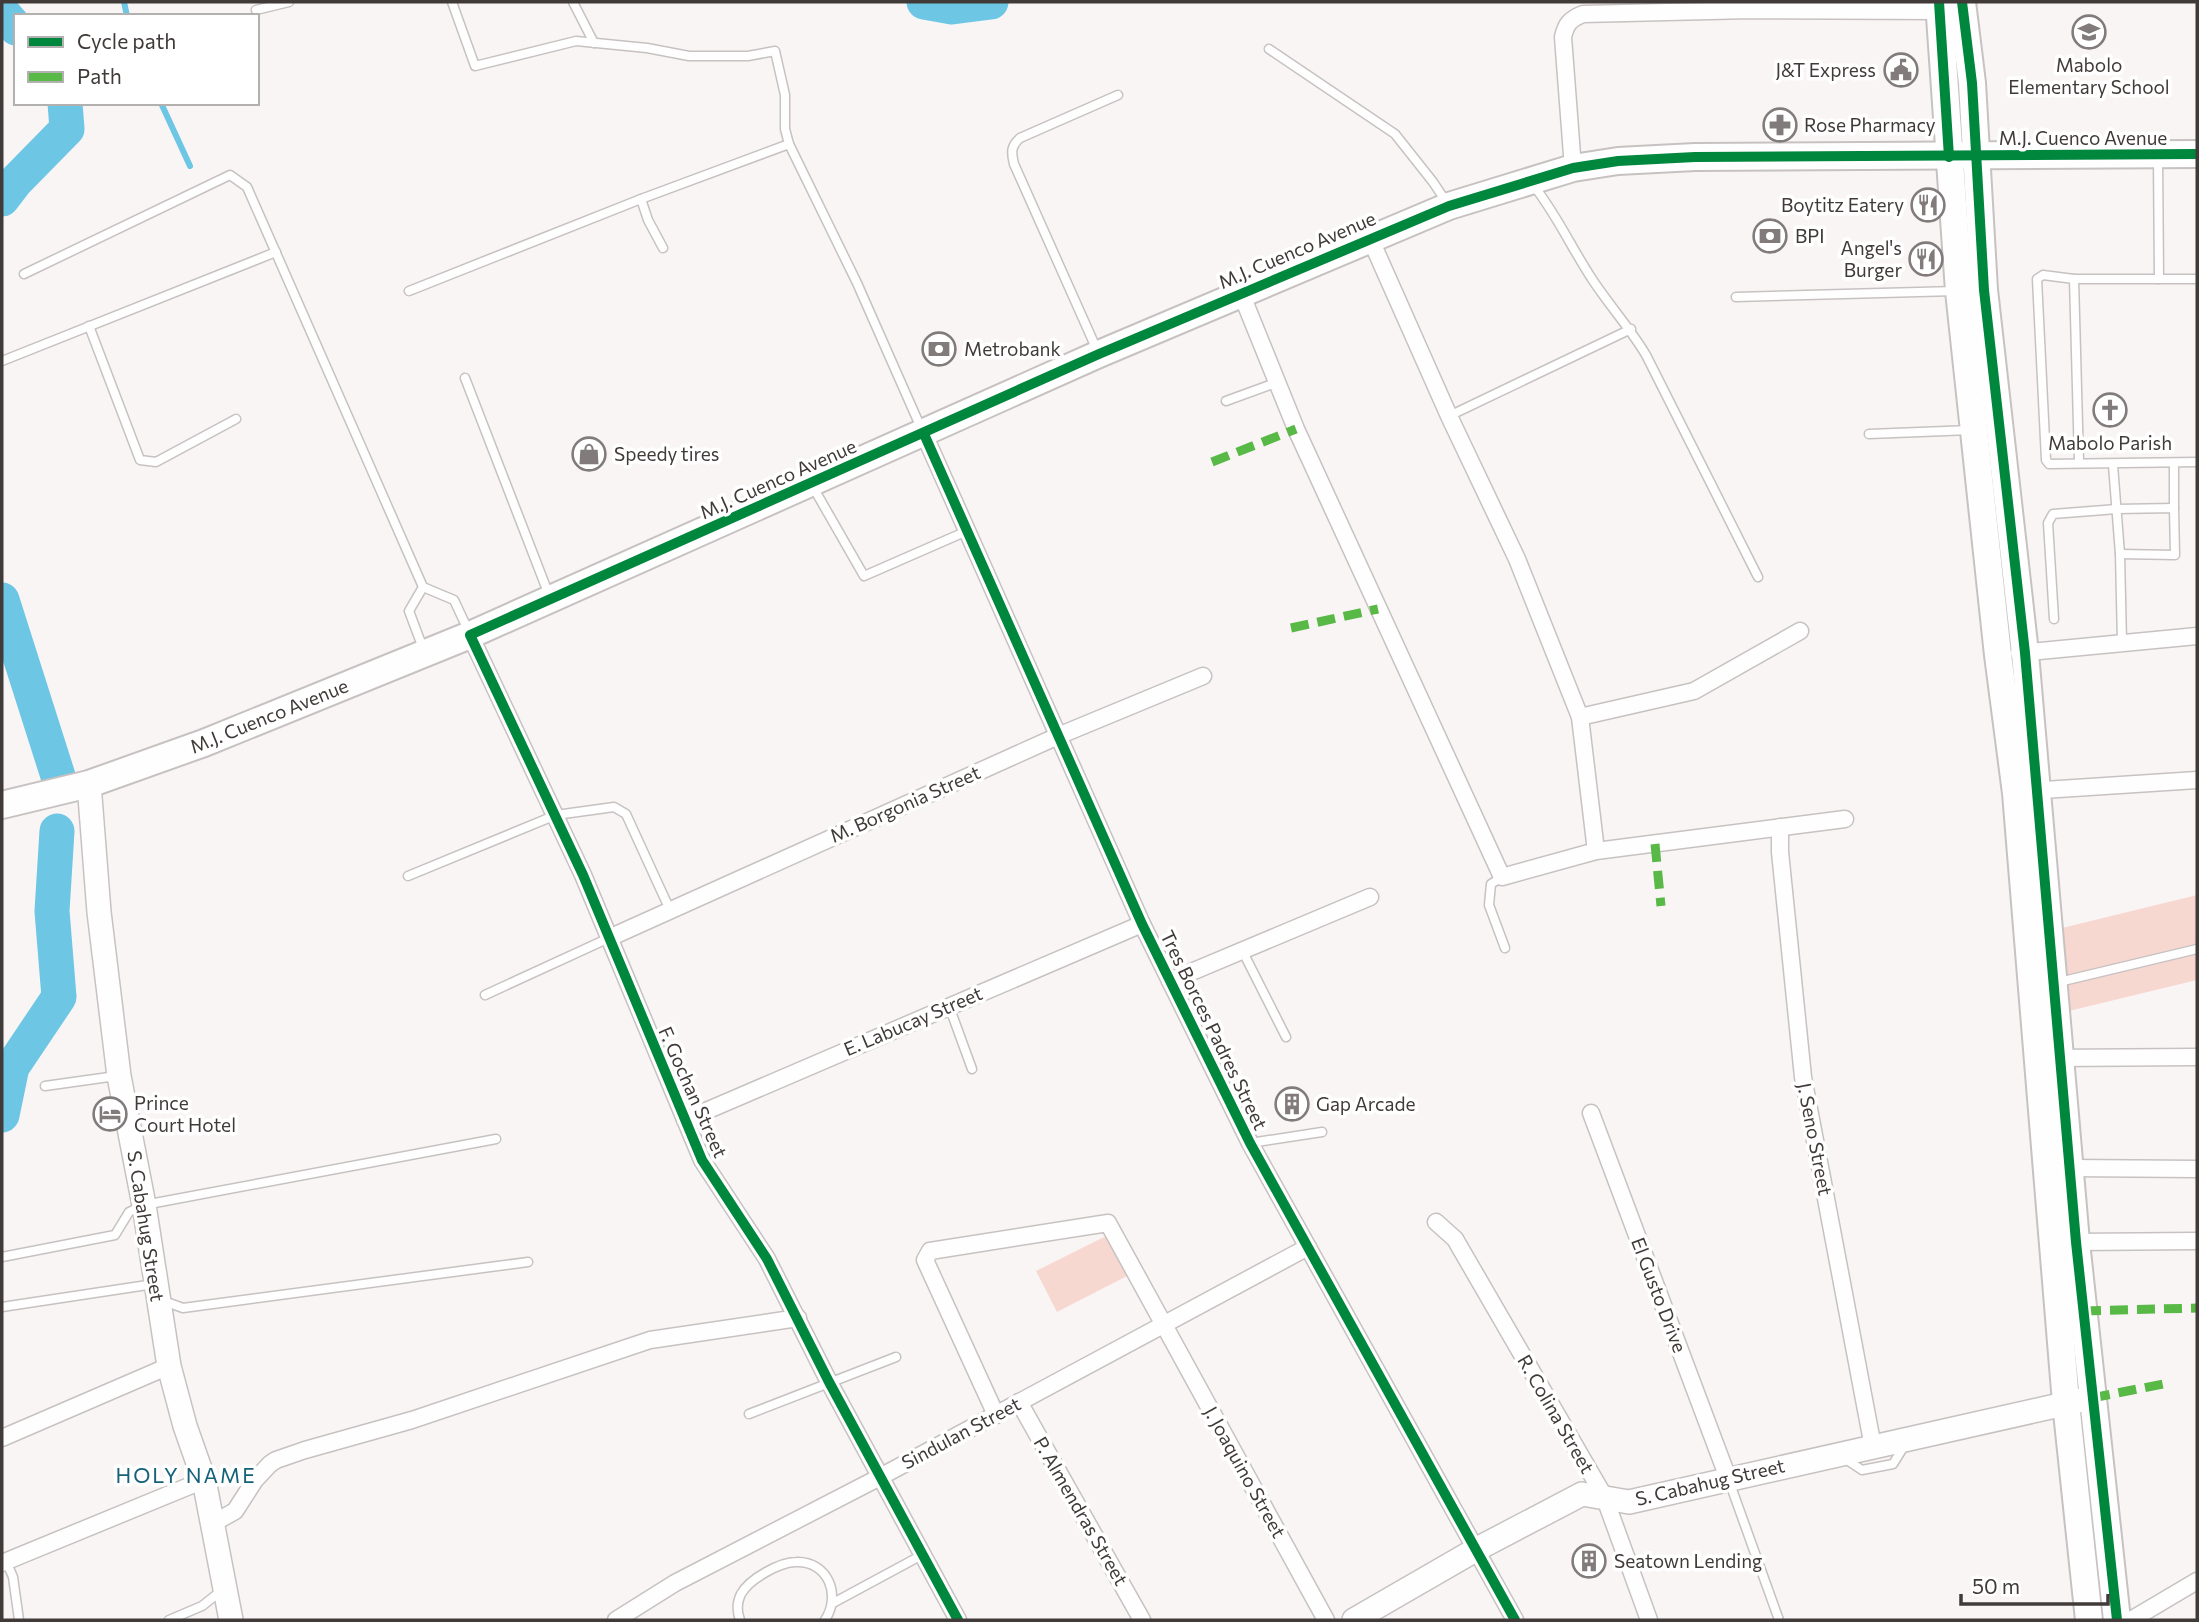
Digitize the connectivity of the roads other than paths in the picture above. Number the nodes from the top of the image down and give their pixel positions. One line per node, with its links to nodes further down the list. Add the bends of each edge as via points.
1 (289, 2): 5 (lane)
2 (452, 2): 6 (lane, via 475,66 576,41)
3 (573, 2): 6 (lane)
4 (1947, 5): 12 (main road); 13 (street, via 1583,14 1573,18 1563,37)
5 (256, 9)
6 (594, 43): 9 (lane, via 688,57 775,51)
7 (1269, 49): 16 (lane, via 1395,134)
8 (1118, 95): 30 (lane, via 1020,138 1011,151)
9 (789, 144): 15 (lane); 38 (lane)
10 (2197, 154): 11 (main road, M.J. Cuenco Avenue)
11 (2158, 155): 12 (main road, M.J. Cuenco Avenue); 22 (lane)
12 (1962, 157): 13 (main road, M.J. Cuenco Avenue, via 1695,158); 25 (main road); 58 (main road, via 1984,290)
13 (1573, 167): 14 (main road, M.J. Cuenco Avenue)
14 (1530, 180): 16 (main road, M.J. Cuenco Avenue); 29 (lane, via 1555,213 1599,291)
15 (640, 199): 18 (lane); 24 (lane)
16 (1449, 206): 17 (main road, M.J. Cuenco Avenue)
17 (1370, 238): 26 (main road, M.J. Cuenco Avenue); 35 (street)
18 (663, 248)
19 (276, 252): 20 (lane, via 247,187 230,175); 28 (lane); 50 (lane)
20 (24, 274)
21 (2074, 279): 22 (lane); 40 (lane); 40 (lane, via 2043,275 2036,279 2046,460 2049,464)
22 (2158, 279): 23 (lane)
23 (2197, 279)
24 (409, 291)
25 (1959, 291): 27 (lane); 37 (main road)
26 (1241, 293): 30 (main road, M.J. Cuenco Avenue); 33 (street)
27 (1736, 297)
28 (89, 326): 31 (lane); 36 (lane, via 140,460 156,462)
29 (1631, 329): 35 (lane); 49 (lane)
30 (1099, 354): 38 (main road, M.J. Cuenco Avenue)
31 (2, 361)
32 (465, 378): 51 (lane)
33 (1278, 382): 34 (lane); 72 (street)
34 (1226, 401)
35 (1449, 416): 61 (street, via 1517,559)
36 (236, 419)
37 (1974, 430): 39 (lane); 59 (main road)
38 (924, 433): 44 (main road, M.J. Cuenco Avenue); 47 (street, Tres Borces Padres Street)
39 (1869, 434)
40 (2079, 462): 43 (lane)
41 (2174, 463): 42 (lane); 43 (lane); 45 (lane)
42 (2197, 463)
43 (2113, 465): 46 (lane)
44 (810, 481): 47 (lane, via 864,576); 51 (main road, M.J. Cuenco Avenue)
45 (2174, 508): 46 (lane); 48 (lane, via 2175,555)
46 (2117, 509): 48 (lane); 52 (lane, via 2050,517)
47 (967, 531): 62 (street, Tres Borces Padres Street)
48 (2120, 554): 56 (lane)
49 (1758, 577)
50 (423, 587): 54 (lane, via 454,600); 57 (lane, via 409,611)
51 (550, 598): 54 (main road, M.J. Cuenco Avenue)
52 (2054, 619)
53 (1800, 631): 61 (street, via 1694,691)
54 (470, 635): 57 (main road, M.J. Cuenco Avenue); 67 (street, F. Gochan Street)
55 (2197, 636): 56 (street)
56 (2122, 643): 58 (street)
57 (425, 653): 64 (main road, M.J. Cuenco Avenue, via 204,743)
58 (2025, 653): 59 (street); 65 (main road)
59 (1998, 655): 65 (main road)
60 (1203, 676): 62 (street, M. Borgonia Street)
61 (1580, 717): 70 (street)
62 (1058, 736): 74 (street, M. Borgonia Street); 75 (street, Tres Borces Padres Street)
63 (2197, 780): 65 (street)
64 (81, 786): 66 (main road, M.J. Cuenco Avenue); 88 (street, S. Cabahug Street)
65 (2026, 792): 81 (main road); 86 (main road)
66 (2, 805)
67 (556, 815): 71 (lane); 74 (lane, via 614,807 626,814); 76 (street, F. Gochan Street)
68 (1845, 819): 69 (street)
69 (1780, 827): 70 (street); 118 (street, J. Seno Street, via 1803,1077)
70 (1596, 851): 72 (street)
71 (408, 876)
72 (1502, 877): 77 (lane, via 1491,884 1489,905)
73 (1370, 897): 79 (street)
74 (670, 910): 76 (street, M. Borgonia Street)
75 (1142, 924): 80 (street, Tres Borces Padres Street); 83 (street, E. Labucay Street)
76 (609, 938): 82 (lane); 91 (street, F. Gochan Street)
77 (1505, 948)
78 (2197, 949): 81 (lane)
79 (1243, 951): 80 (street); 84 (lane)
80 (1170, 981): 94 (street, Tres Borces Padres Street)
81 (2053, 983): 86 (main road)
82 (485, 995)
83 (949, 1006): 87 (lane); 91 (street, E. Labucay Street)
84 (1286, 1037)
85 (2197, 1057): 86 (street)
86 (2049, 1058): 95 (main road); 113 (main road)
87 (972, 1069)
88 (119, 1076): 89 (lane); 97 (street, S. Cabahug Street)
89 (45, 1086)
90 (1591, 1113): 121 (street, El Gusto Drive)
91 (685, 1120): 106 (street, F. Gochan Street, via 702,1160)
92 (1322, 1132): 94 (lane)
93 (496, 1139): 97 (lane)
94 (1251, 1143): 101 (street, Tres Borces Padres Street)
95 (2070, 1168): 96 (street); 100 (main road)
96 (2197, 1169)
97 (144, 1205): 102 (lane, via 129,1212 115,1235); 104 (street, S. Cabahug Street)
98 (1436, 1222): 123 (street, R. Colina Street, via 1455,1239)
99 (2197, 1241): 100 (street)
100 (2076, 1242): 111 (main road)
101 (1308, 1247): 107 (street, Sindulan Street); 125 (street, Tres Borces Padres Street)
102 (2, 1257)
103 (528, 1262): 104 (lane, via 183,1308)
104 (156, 1292): 105 (lane); 109 (street, S. Cabahug Street)
105 (2, 1307)
106 (798, 1318): 110 (street, F. Gochan Street); 124 (street, via 650,1340 276,1460 255,1480 235,1511)
107 (1165, 1324): 112 (street, Sindulan Street); 115 (street, J. Joaquino Street, via 1108,1223 930,1251 925,1259); 139 (street, J. Joaquino Street)
108 (896, 1357): 110 (lane)
109 (169, 1366): 116 (street); 122 (street, S. Cabahug Street)
110 (829, 1382): 114 (lane); 120 (street, F. Gochan Street)
111 (2092, 1398): 113 (street, S. Cabahug Street); 145 (main road)
112 (1019, 1402): 115 (street, Sindulan Street); 138 (street, P. Almendras Street)
113 (2066, 1404): 117 (street, S. Cabahug Street); 144 (main road)
114 (749, 1414)
115 (996, 1415): 120 (street, Sindulan Street)
116 (2, 1438)
117 (1909, 1439): 118 (street, S. Cabahug Street); 119 (lane, via 1894,1464 1862,1470)
118 (1873, 1447): 119 (street, S. Cabahug Street)
119 (1839, 1454): 121 (street, S. Cabahug Street)
120 (880, 1477): 126 (street, F. Gochan Street); 134 (street, Sindulan Street, via 675,1583)
121 (1728, 1478): 123 (street, S. Cabahug Street, via 1629,1502); 143 (lane)
122 (204, 1480): 124 (street, S. Cabahug Street); 127 (street)
123 (1604, 1496): 125 (street, S. Cabahug Street, via 1582,1494); 142 (street, R. Colina Street)
124 (212, 1524): 129 (street, S. Cabahug Street)
125 (1477, 1549): 140 (street, S. Cabahug Street); 141 (street, Tres Borces Padres Street)
126 (922, 1555): 130 (lane); 137 (street, F. Gochan Street)
127 (4, 1562): 131 (lane, via 13,1577)
128 (2197, 1581): 146 (street)
129 (225, 1587): 132 (lane, via 202,1606); 133 (street, S. Cabahug Street)
130 (833, 1603): 135 (lane, via 830,1583 817,1567 787,1563 741,1593); 136 (lane)
131 (19, 1620)
132 (169, 1620)
133 (231, 1620)
134 (616, 1620)
135 (740, 1620)
136 (825, 1620)
137 (958, 1620)
138 (1142, 1620)
139 (1326, 1620)
140 (1354, 1620)
141 (1515, 1620)
142 (1648, 1620)
143 (1779, 1620)
144 (2089, 1620)
145 (2117, 1620)
146 (2131, 1620)

